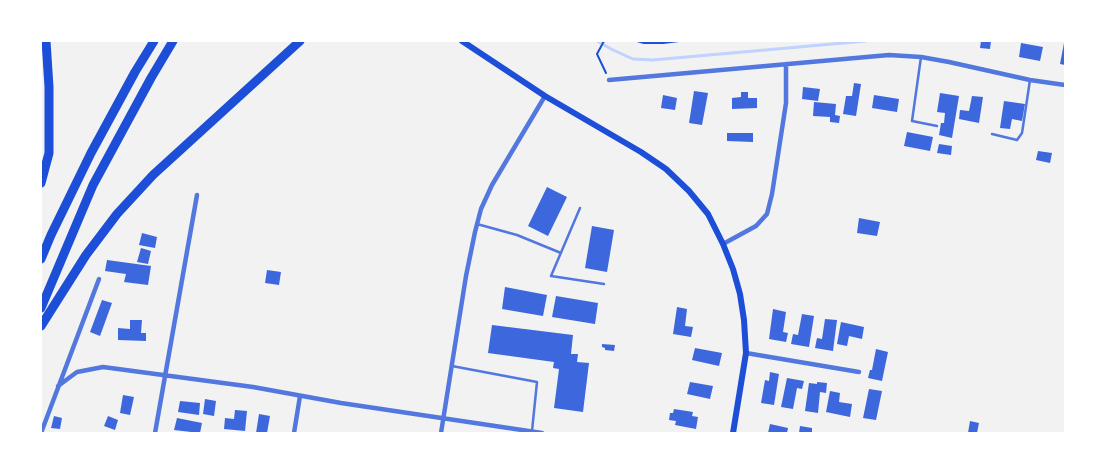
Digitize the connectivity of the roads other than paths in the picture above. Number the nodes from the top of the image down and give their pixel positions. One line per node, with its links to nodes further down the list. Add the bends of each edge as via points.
1 (46, 41): 14 (highway, via 49,154)
2 (154, 41): 20 (highway, via 91,154)
3 (173, 41): 23 (highway, via 93,185)
4 (300, 41): 24 (highway, via 153,175 123,208 86,255)
5 (462, 41): 11 (main road)
6 (921, 57): 7 (street, via 889,55); 9 (street); 12 (lane, via 912,121)
7 (786, 64): 8 (street); 18 (street, via 786,103 767,214 756,226)
8 (609, 80)
9 (1030, 80): 10 (street); 13 (lane, via 1022,133 1017,140)
10 (1065, 85)
11 (545, 96): 17 (street, via 492,185); 18 (main road, via 666,169 708,214)
12 (937, 126)
13 (992, 134)
14 (41, 183)
15 (197, 195): 28 (street)
16 (580, 208): 19 (lane)
17 (477, 224): 19 (lane, via 517,235); 26 (street)
18 (723, 244): 25 (main road, via 740,294)
19 (560, 253): 22 (lane, via 551,276)
20 (41, 259)
21 (99, 279): 29 (street)
22 (604, 284)
23 (41, 308)
24 (41, 326)
25 (746, 353): 27 (street); 38 (main road)
26 (452, 366): 31 (street); 32 (lane, via 537,382)
27 (860, 372)
28 (165, 376): 29 (street, via 103,368 77,372); 30 (street); 34 (street)
29 (58, 386): 33 (street)
30 (300, 396): 31 (street); 35 (street)
31 (444, 417): 32 (street); 36 (street)
32 (532, 431): 37 (street)
33 (41, 433)
34 (155, 433)
35 (294, 433)
36 (441, 433)
37 (542, 433)
38 (733, 433)

